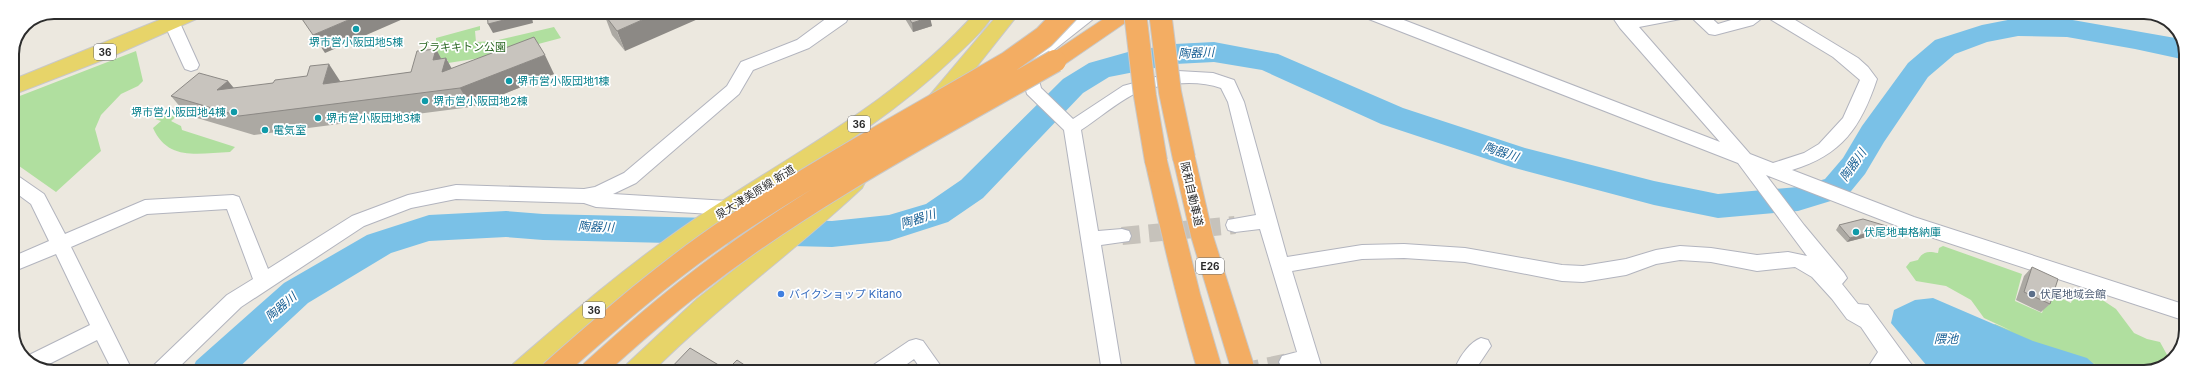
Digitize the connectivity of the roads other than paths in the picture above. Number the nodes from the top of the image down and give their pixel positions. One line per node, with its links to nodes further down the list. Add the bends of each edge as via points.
1 (181, 19): 15 (main road, 36)
2 (839, 19): 22 (street, via 803,44 747,66 733,90 630,178 599,193)
3 (979, 19): 23 (main road, 泉大津美原線 新道 / 36, via 934,66 878,112)
4 (1005, 19): 44 (main road, via 956,79 828,206 715,298)
5 (1061, 19): 42 (highway, bridge, via 1044,37 1009,62 732,227 629,304)
6 (1085, 19): 18 (street, via 1026,63 1033,90)
7 (1118, 19): 43 (highway, bridge, via 1055,61 857,175 755,238 655,314)
8 (1136, 19): 48 (highway, E26, bridge, via 1156,161 1175,248)
9 (1161, 19): 49 (highway, 阪和自動車道 / E26, bridge, via 1170,92 1202,236)
10 (1385, 19): 19 (street)
11 (1622, 19): 19 (street)
12 (1702, 19): 13 (street, via 1715,30)
13 (1750, 19)
14 (1781, 19): 20 (street, via 1847,59 1864,72 1869,80 1843,131 1828,148)
15 (172, 23): 16 (street); 17 (main road, 36)
16 (191, 65)
17 (19, 85)
18 (1072, 128): 24 (street, via 1129,90 1178,77 1214,79 1228,84 1236,102); 27 (street)
19 (1744, 160): 20 (street)
20 (1765, 175): 32 (street, via 1792,177 1872,209); 33 (street, via 1797,230 1847,290)
21 (19, 186): 28 (street, via 38,199)
22 (584, 196): 23 (street, via 596,200); 31 (street, via 456,192 408,202 358,221)
23 (722, 212): 41 (main road, 泉大津美原線 新道 / 36, via 667,250)
24 (1267, 221): 25 (street); 30 (street)
25 (1236, 225)
26 (1122, 236): 27 (street)
27 (1089, 239): 47 (street)
28 (60, 244): 29 (street); 31 (street, via 145,207 233,202); 34 (street)
29 (19, 262)
30 (1280, 266): 33 (street, via 1362,252 1404,251 1465,255 1562,273 1583,274 1626,267 1656,257 1680,253 1711,255 1757,263 1799,260 1819,272 1854,312); 38 (street)
31 (264, 282): 40 (street, via 234,301)
32 (2179, 312)
33 (1868, 322): 36 (street)
34 (102, 329): 37 (street); 39 (street)
35 (1481, 346): 50 (street)
36 (1889, 352): 51 (street); 52 (street)
37 (37, 360)
38 (1304, 364)
39 (119, 365)
40 (167, 365)
41 (530, 365)
42 (559, 365)
43 (599, 365)
44 (643, 365)
45 (889, 365): 46 (street, via 916,347)
46 (930, 365)
47 (1111, 365)
48 (1209, 365)
49 (1242, 365)
50 (1467, 365)
51 (1880, 365)
52 (1901, 365)

